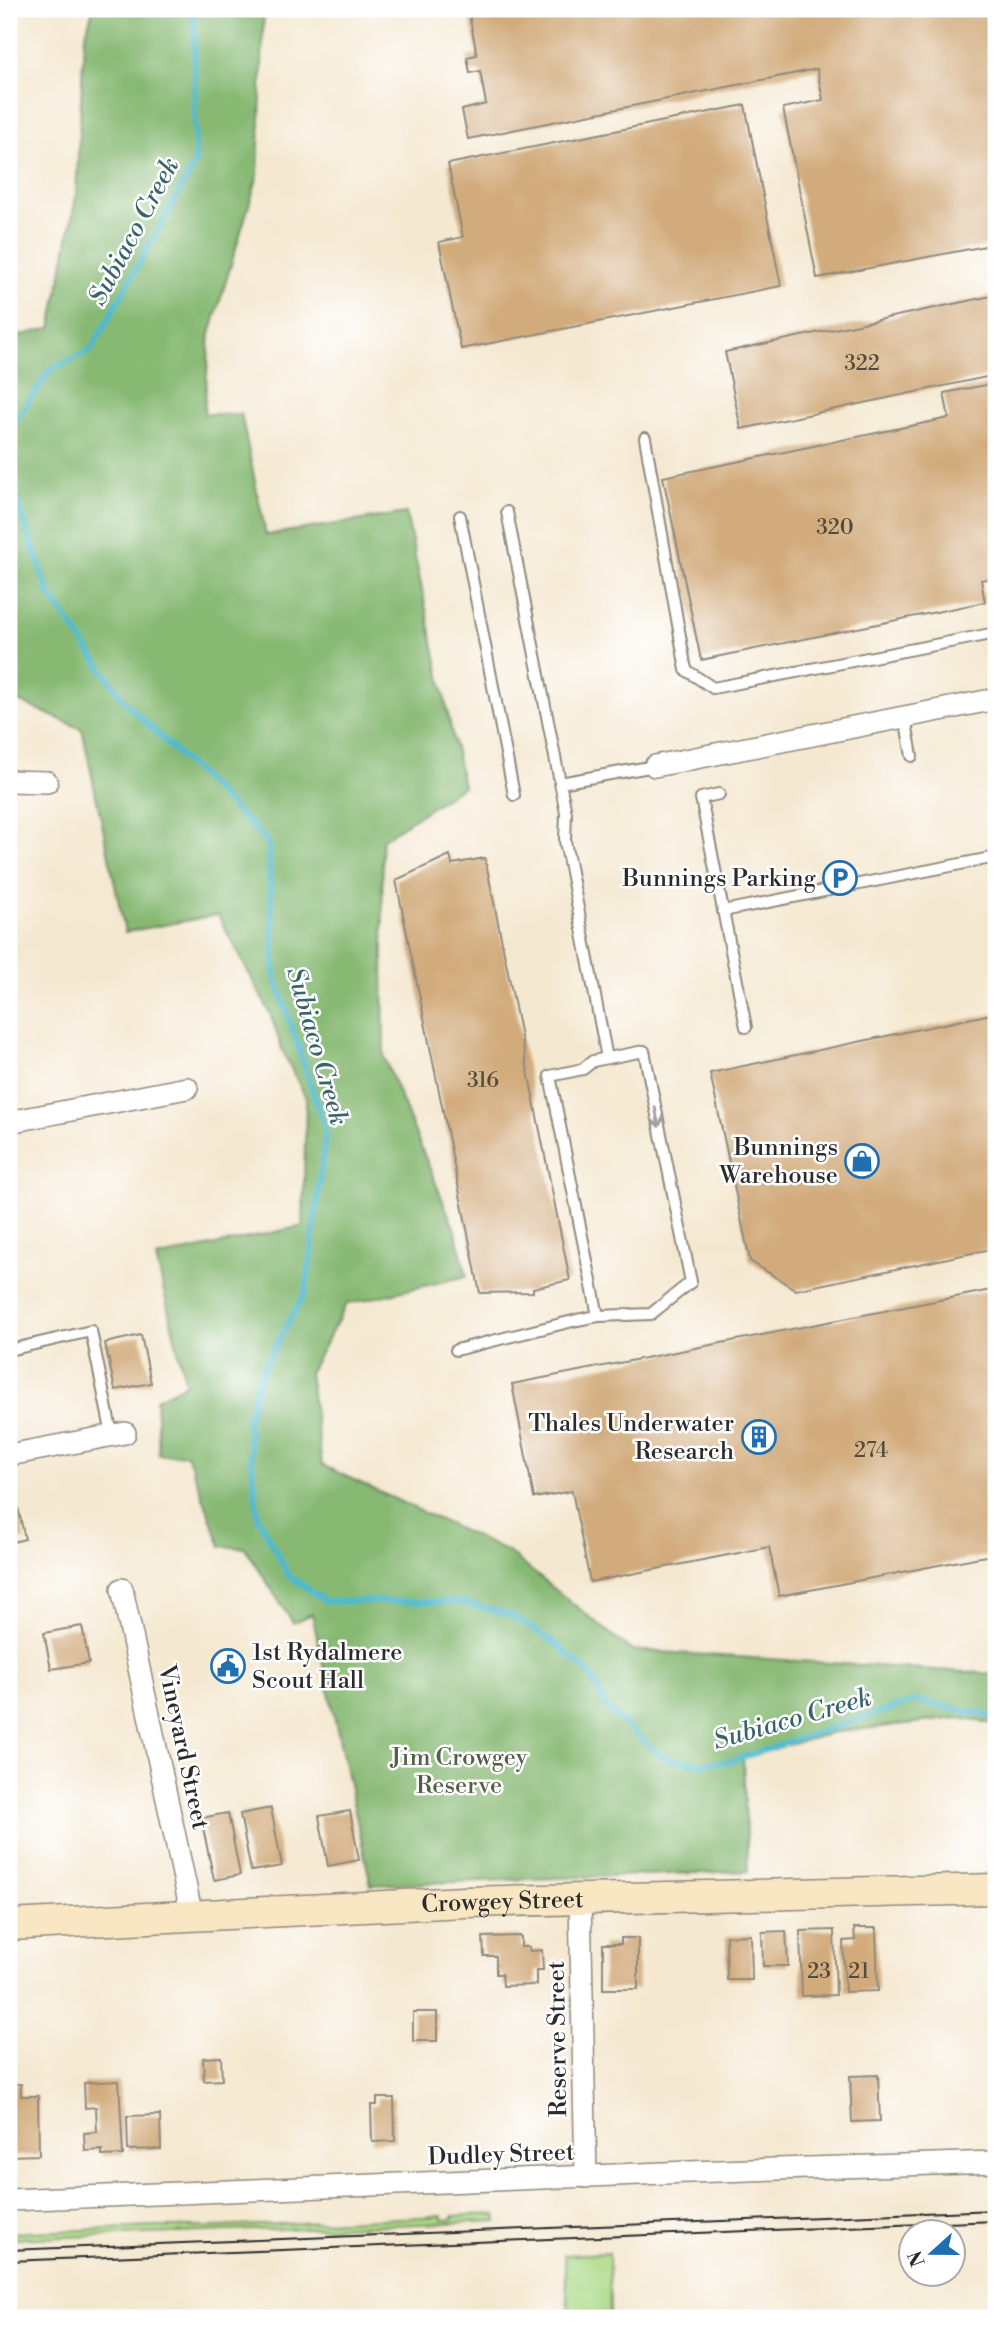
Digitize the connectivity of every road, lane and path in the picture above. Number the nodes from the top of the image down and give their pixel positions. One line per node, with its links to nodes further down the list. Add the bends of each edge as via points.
1 (645, 438): 4 (lane, via 686,670 713,688)
2 (507, 512): 11 (lane)
3 (460, 516): 13 (lane)
4 (996, 633)
5 (996, 699): 6 (street)
6 (905, 717): 7 (lane); 8 (street)
7 (912, 756)
8 (655, 766): 11 (lane)
9 (9, 781): 10 (street)
10 (47, 782)
11 (560, 783): 17 (lane, via 565,841)
12 (719, 794): 15 (lane, via 701,798)
13 (514, 796)
14 (996, 857): 15 (lane)
15 (723, 911): 16 (lane)
16 (746, 1027)
17 (607, 1058): 20 (lane, via 550,1076); 20 (lane, one-way to 20, via 644,1051 691,1282 652,1314)
18 (187, 1088): 19 (street)
19 (9, 1122)
20 (598, 1316): 22 (lane)
21 (9, 1350): 23 (lane, via 91,1331)
22 (456, 1350)
23 (119, 1434): 24 (street)
24 (9, 1455)
25 (122, 1589): 28 (street, Vineyard Street)
26 (996, 1889): 27 (street, Crowgey Street)
27 (580, 1899): 28 (street, Crowgey Street); 31 (street, Reserve Street)
28 (192, 1916): 29 (street, Crowgey Street)
29 (9, 1925)
30 (996, 2162): 31 (street, Dudley Street)
31 (586, 2176): 32 (street, Dudley Street)
32 (9, 2200)

